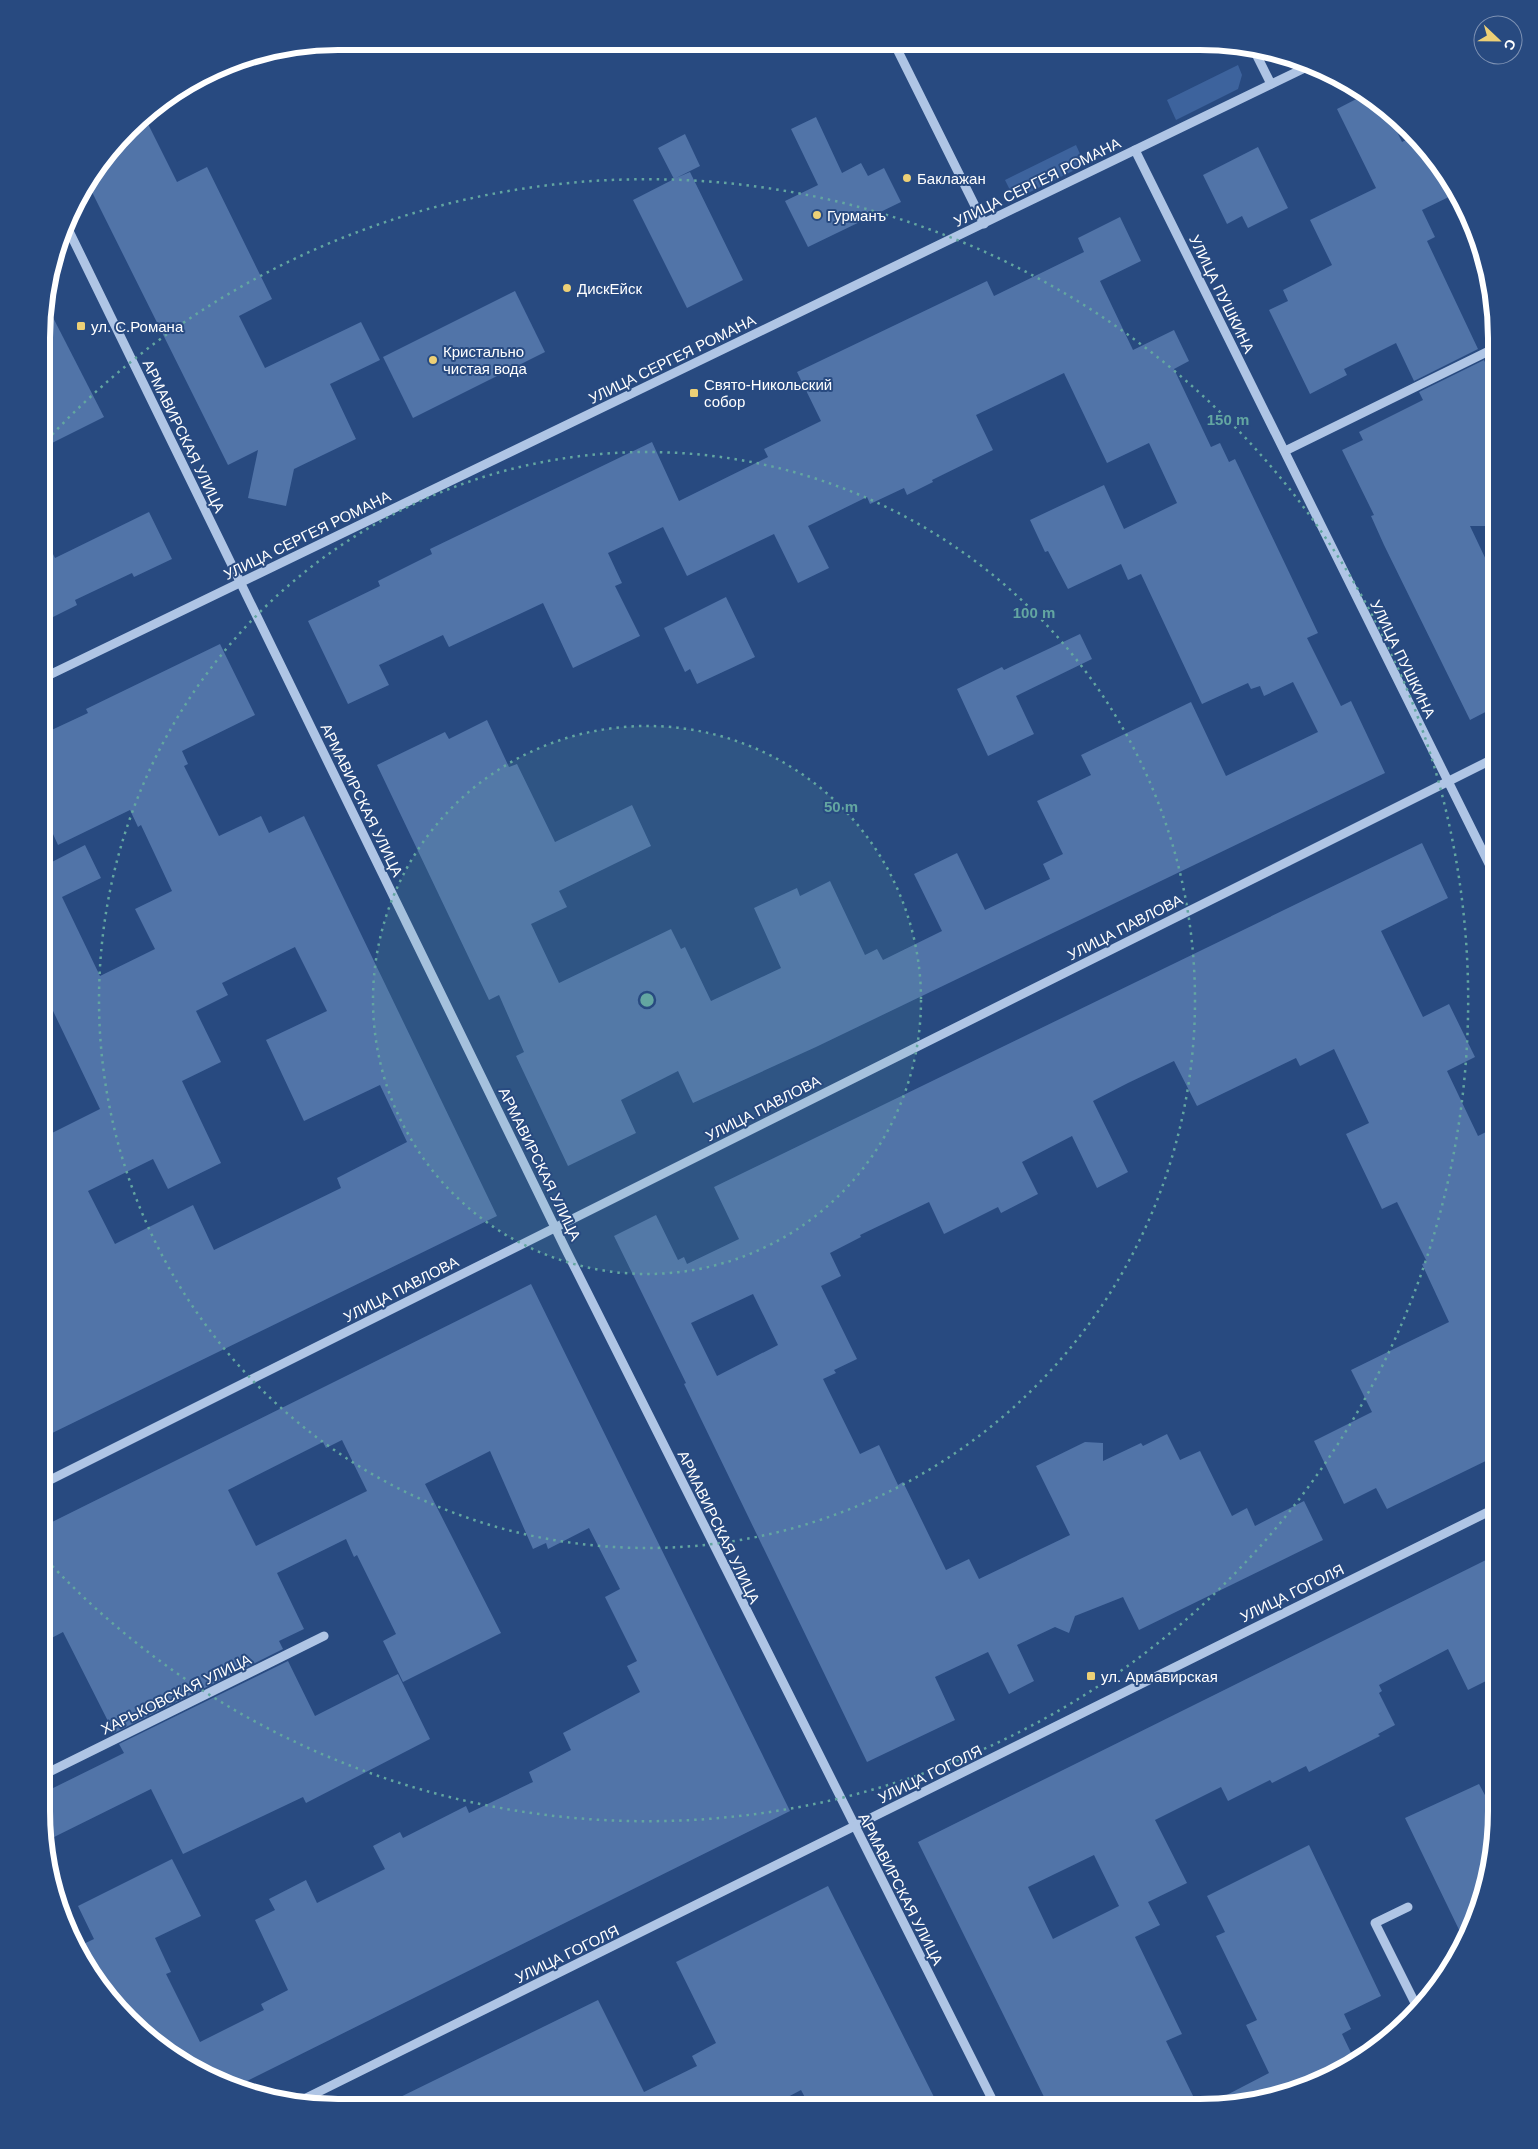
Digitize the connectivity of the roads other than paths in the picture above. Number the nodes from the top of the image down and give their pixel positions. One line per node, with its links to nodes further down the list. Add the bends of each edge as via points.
1 (897, 50): 6 (street)
2 (1257, 56): 4 (street)
3 (1303, 69): 4 (street, УЛИЦА СЕРГЕЯ РОМАНА)
4 (1271, 84): 5 (street, УЛИЦА СЕРГЕЯ РОМАНА)
5 (1135, 150): 6 (street, УЛИЦА СЕРГЕЯ РОМАНА); 9 (street, УЛИЦА ПУШКИНА)
6 (984, 224): 10 (street, УЛИЦА СЕРГЕЯ РОМАНА)
7 (70, 233): 10 (street, АРМАВИРСКАЯ УЛИЦА)
8 (1488, 351): 9 (street)
9 (1285, 451): 13 (street, УЛИЦА ПУШКИНА)
10 (240, 583): 11 (street, УЛИЦА СЕРГЕЯ РОМАНА); 15 (street, АРМАВИРСКАЯ УЛИЦА)
11 (50, 675)
12 (1488, 761): 13 (street, УЛИЦА ПАВЛОВА)
13 (1448, 781): 14 (street, УЛИЦА ПУШКИНА); 15 (street, УЛИЦА ПАВЛОВА)
14 (1488, 864)
15 (555, 1228): 16 (street, УЛИЦА ПАВЛОВА); 20 (street, АРМАВИРСКАЯ УЛИЦА)
16 (50, 1480)
17 (1488, 1512): 20 (street, УЛИЦА ГОГОЛЯ)
18 (324, 1636): 19 (street, ХАРЬКОВСКАЯ УЛИЦА)
19 (50, 1772)
20 (854, 1826): 23 (street, УЛИЦА ГОГОЛЯ); 24 (street, АРМАВИРСКАЯ УЛИЦА)
21 (1408, 1907): 22 (street, via 1375,1924)
22 (1415, 2003)
23 (307, 2097)
24 (992, 2099)

